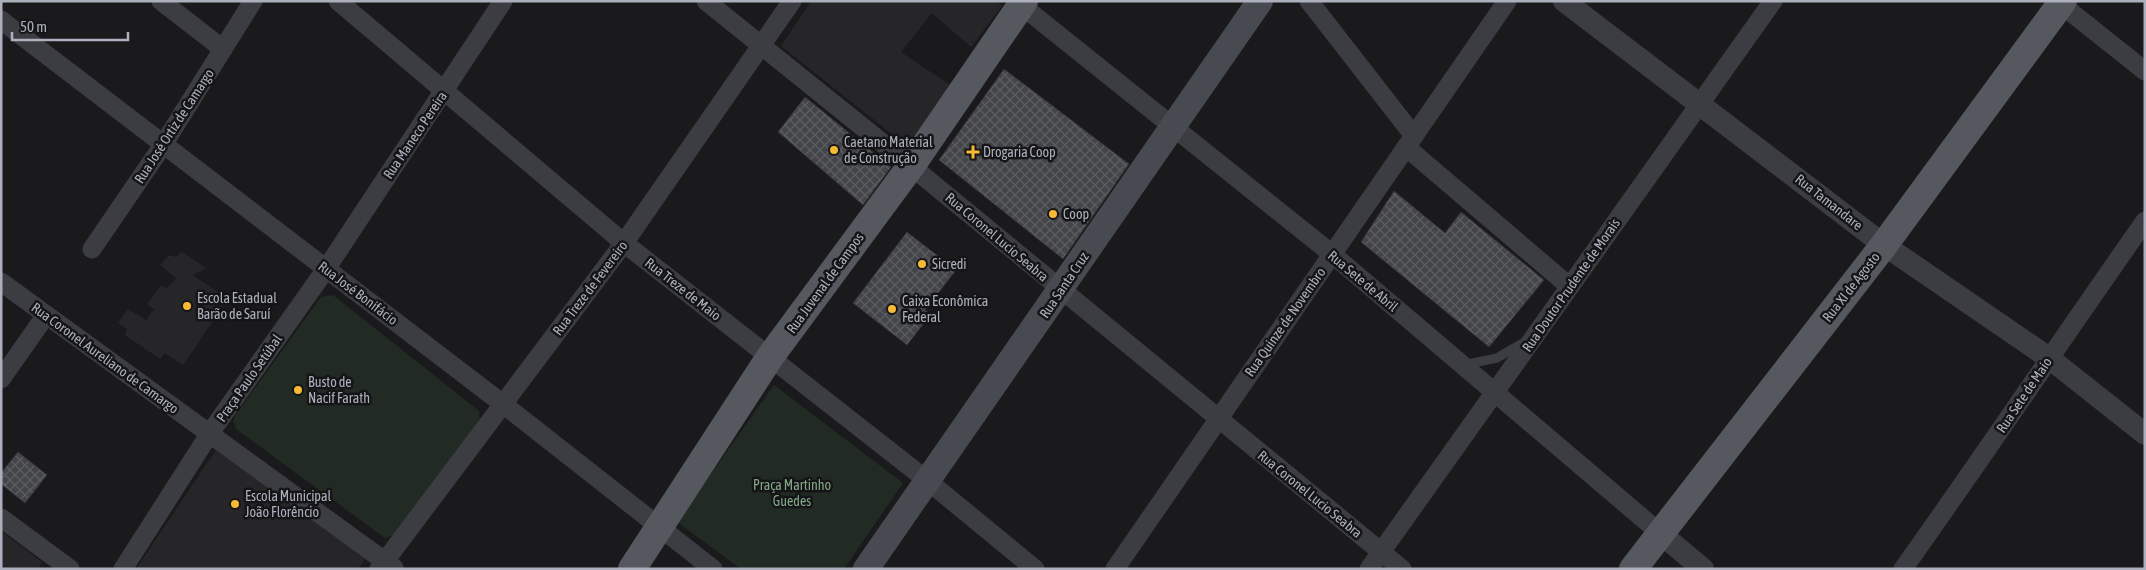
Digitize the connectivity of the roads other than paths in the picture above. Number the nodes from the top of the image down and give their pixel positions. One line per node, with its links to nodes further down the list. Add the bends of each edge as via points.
1 (161, 1): 16 (street)
2 (253, 1): 16 (street, Rua José Ortiz de Camargo)
3 (338, 1): 18 (street, Rua Treze de Maio)
4 (503, 1): 18 (street, Rua Maneco Pereira)
5 (706, 1): 15 (street, Rua Coronel Lucio Seabra)
6 (792, 1): 15 (street, Rua Treze de Fevereiro)
7 (1260, 1): 20 (main road, Rua Santa Cruz)
8 (1309, 1): 21 (street)
9 (1507, 1): 21 (street, Rua Quinze de Novembro)
10 (1564, 1): 19 (street, Rua Tamandare)
11 (1773, 1): 19 (street, Rua Doutor Prudente de Morais)
12 (2060, 2): 17 (street); 26 (main road, Rua XI de Agosto)
13 (1020, 3): 20 (street, Rua Sete de Abril); 23 (main road, Rua Juvenal de Campos)
14 (1, 20): 22 (street, Rua José Bonifácio)
15 (761, 46): 23 (street, Rua Coronel Lucio Seabra); 25 (street, Rua Treze de Fevereiro)
16 (224, 49): 22 (street, Rua José Ortiz de Camargo)
17 (2145, 71)
18 (445, 90): 25 (street, Rua Treze de Maio); 29 (street, Rua Maneco Pereira)
19 (1700, 104): 26 (street, Rua Tamandare); 31 (street, Rua Doutor Prudente de Morais)
20 (1172, 126): 28 (street, Rua Sete de Abril); 32 (main road, Rua Santa Cruz)
21 (1410, 141): 28 (street, Rua Quinze de Novembro); 31 (street)
22 (163, 145): 27 (street, Rua José Ortiz de Camargo); 29 (street, Rua José Bonifácio)
23 (911, 166): 32 (street, Rua Coronel Lucio Seabra); 35 (main road, Rua Juvenal de Campos)
24 (2145, 221): 36 (street, Rua Sete de Maio)
25 (624, 243): 35 (street, Rua Treze de Maio); 40 (street, Rua Treze de Fevereiro)
26 (1884, 245): 36 (street, Rua Tamandare); 47 (main road, Rua XI de Agosto)
27 (92, 249)
28 (1332, 254): 37 (street, Rua Sete de Abril); 41 (street, Rua Quinze de Novembro)
29 (326, 269): 40 (street, Rua José Bonifácio); 42 (street, Praça Paulo Setúbal)
30 (1, 282): 33 (street, Rua Coronel Aureliano de Camargo)
31 (1569, 286): 34 (street, Rua Doutor Prudente de Morais)
32 (1061, 290): 41 (street, Rua Coronel Lucio Seabra); 44 (main road, Rua Santa Cruz)
33 (46, 315): 38 (street); 42 (street, Rua Coronel Aureliano de Camargo)
34 (1536, 334): 37 (lane, via 1497,358); 39 (street, Rua Doutor Prudente de Morais)
35 (770, 358): 44 (street, Rua Treze de Maio); 46 (main road, Rua Juvenal de Campos)
36 (2049, 358): 43 (street, Rua Tamandare); 61 (street, Rua Sete de Maio)
37 (1463, 365): 39 (street, Rua Sete de Abril)
38 (1, 379)
39 (1496, 392): 47 (street, Rua Sete de Abril); 48 (street, Rua Doutor Prudente de Morais)
40 (503, 404): 46 (street, Rua José Bonifácio); 49 (street, Rua Treze de Fevereiro)
41 (1218, 418): 48 (street, Rua Coronel Lucio Seabra); 56 (street, Rua Quinze de Novembro)
42 (210, 434): 49 (street, Praça Paulo Setúbal); 51 (street)
43 (2145, 434)
44 (928, 481): 54 (main road, Rua Santa Cruz); 55 (street, Rua Treze de Maio)
45 (1, 518): 50 (street)
46 (661, 526): 52 (main road, Rua Juvenal de Campos); 53 (street, Rua José Bonifácio)
47 (1660, 533): 59 (main road, Rua XI de Agosto); 60 (street, Rua Sete de Abril)
48 (1380, 552): 57 (street, Rua Doutor Prudente de Morais); 58 (street, Rua Coronel Lucio Seabra)
49 (386, 566)
50 (70, 569)
51 (123, 569)
52 (632, 569)
53 (713, 569)
54 (866, 569)
55 (1035, 569)
56 (1115, 569)
57 (1369, 569)
58 (1402, 569)
59 (1634, 569)
60 (1703, 569)
61 (1903, 569)

